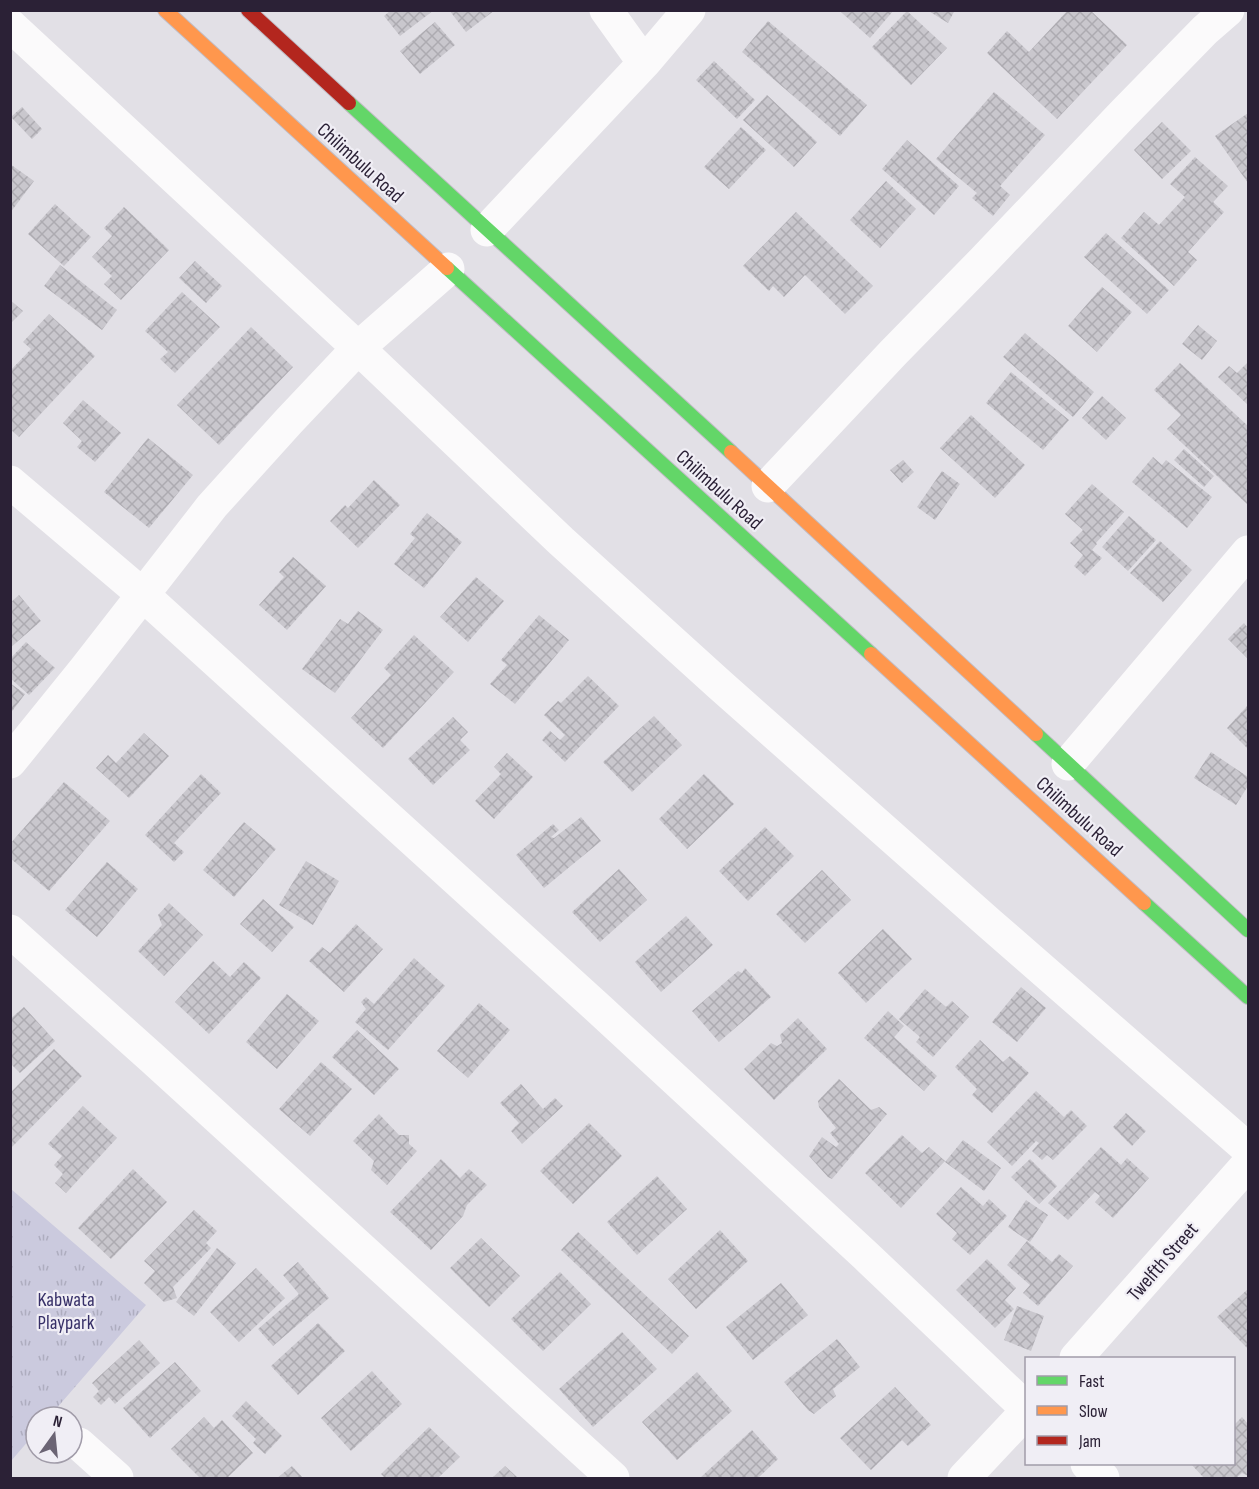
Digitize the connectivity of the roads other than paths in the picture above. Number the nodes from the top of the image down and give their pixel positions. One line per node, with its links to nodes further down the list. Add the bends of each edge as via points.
1 (165, 10): 9 (main road, Chilimbulu Road)
2 (248, 10): 8 (main road, Chilimbulu Road)
3 (606, 10): 7 (street)
4 (689, 10): 7 (street)
5 (1227, 10): 12 (street, via 893,352)
6 (10, 25): 10 (street)
7 (644, 63): 8 (street)
8 (487, 230): 12 (main road, Chilimbulu Road)
9 (448, 269): 10 (street); 19 (main road, Chilimbulu Road)
10 (358, 348): 14 (street, via 212,506); 20 (street, via 711,677)
11 (10, 482): 14 (street)
12 (768, 486): 16 (main road, Chilimbulu Road)
13 (1248, 552): 16 (street)
14 (142, 594): 15 (street); 23 (street, via 865,1255)
15 (10, 762)
16 (1068, 764): 17 (main road, Chilimbulu Road)
17 (1248, 930)
18 (10, 931): 28 (street)
19 (1248, 997)
20 (1248, 1149)
21 (1248, 1164): 22 (street, Twelfth Street)
22 (1078, 1357)
23 (1025, 1409)
24 (1025, 1411): 29 (street)
25 (84, 1449): 27 (street)
26 (1088, 1465): 30 (street)
27 (117, 1479)
28 (613, 1479)
29 (964, 1479)
30 (1103, 1479)

